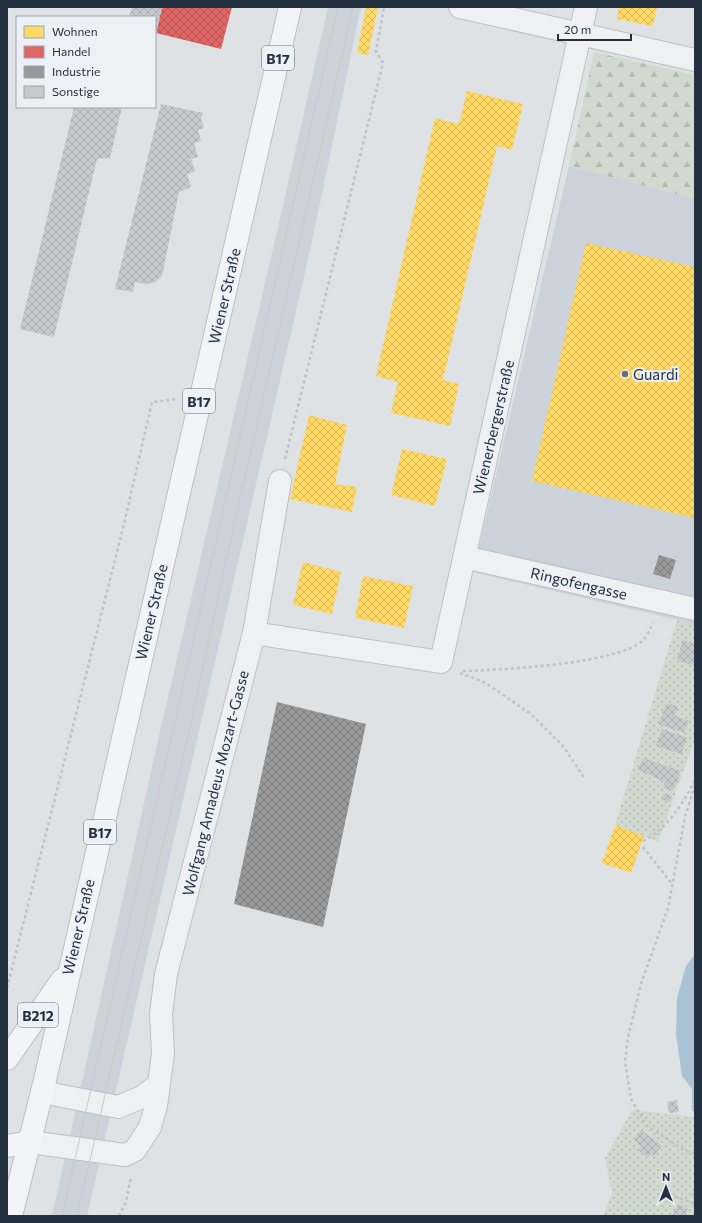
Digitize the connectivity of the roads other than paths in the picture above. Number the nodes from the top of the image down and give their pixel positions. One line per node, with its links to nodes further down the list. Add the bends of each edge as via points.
1 (290, 7): 10 (main road, Wiener Straße / B17)
2 (460, 7): 4 (street)
3 (586, 7): 4 (street, Wienerbergerstraße)
4 (580, 33): 5 (street); 7 (street, Wienerbergerstraße)
5 (695, 60)
6 (280, 481): 9 (street, Wolfgang Amadeus Mozart-Gasse)
7 (464, 557): 8 (street, Ringofengasse); 9 (street, Wienerbergerstraße, via 441,662)
8 (695, 609)
9 (254, 633): 12 (street, Wolfgang Amadeus Mozart-Gasse, via 166,974 160,1014 163,1054)
10 (68, 970): 11 (main road, B212); 13 (main road, Wiener Straße / B17)
11 (7, 1059)
12 (158, 1085): 13 (street, via 142,1097 118,1107); 14 (street, Wolfgang Amadeus Mozart-Gasse, via 156,1106 150,1126 135,1150 125,1155)
13 (42, 1092): 14 (main road, Wiener Straße / B17)
14 (30, 1142): 15 (main road); 16 (main road, Wiener Straße / B17)
15 (7, 1146)
16 (11, 1216)

